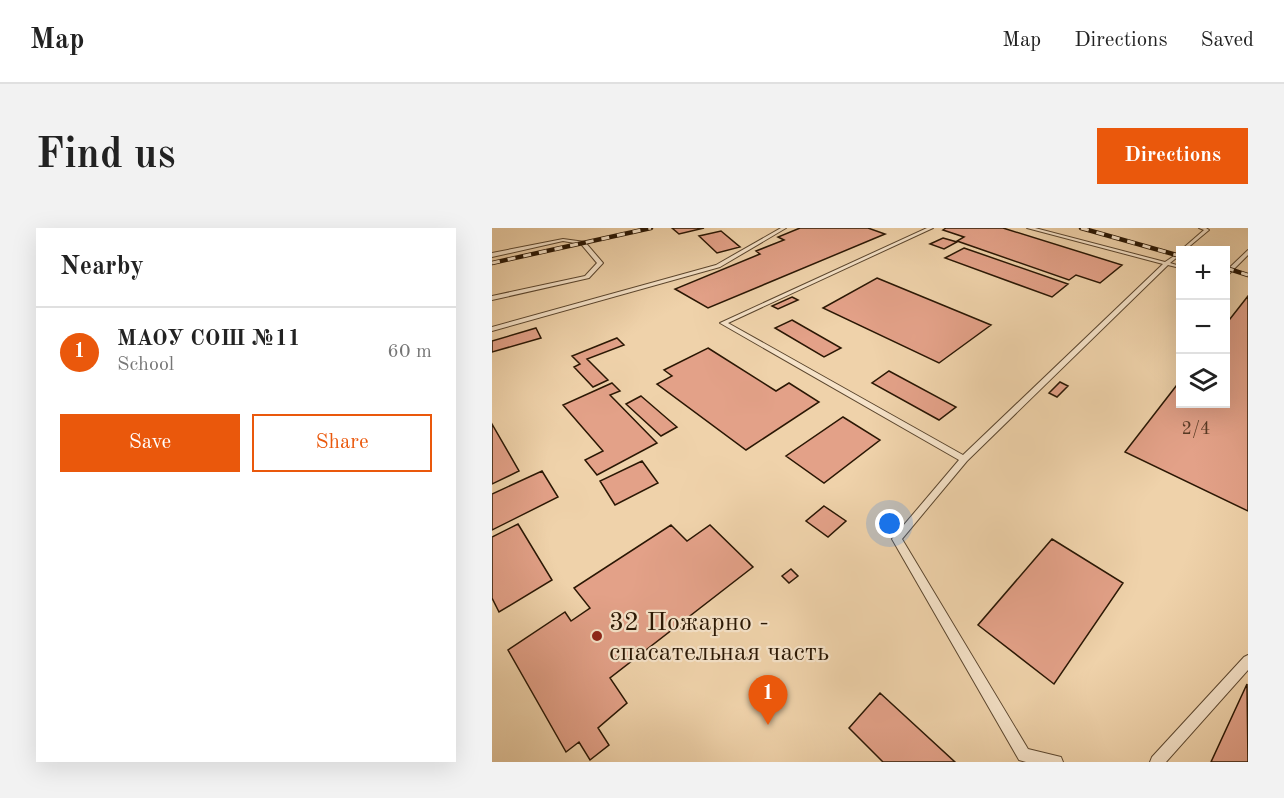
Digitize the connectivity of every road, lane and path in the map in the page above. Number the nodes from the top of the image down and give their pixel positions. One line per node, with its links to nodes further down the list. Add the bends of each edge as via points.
1 (784, 228): 13 (lane, via 718,266)
2 (932, 228): 14 (lane, via 723,323)
3 (1029, 228): 9 (lane)
4 (1201, 228): 5 (lane, via 1207,230)
5 (1189, 246)
6 (1248, 252): 11 (lane)
7 (492, 255): 12 (lane, via 563,240 583,243 600,263 587,277)
8 (1176, 256): 9 (lane)
9 (1167, 263): 10 (lane); 14 (lane)
10 (1176, 266)
11 (1230, 270)
12 (492, 298)
13 (492, 329)
14 (964, 459): 16 (lane, via 897,539 1024,755)
15 (1248, 661): 17 (lane)
16 (1056, 762)
17 (1157, 762)

